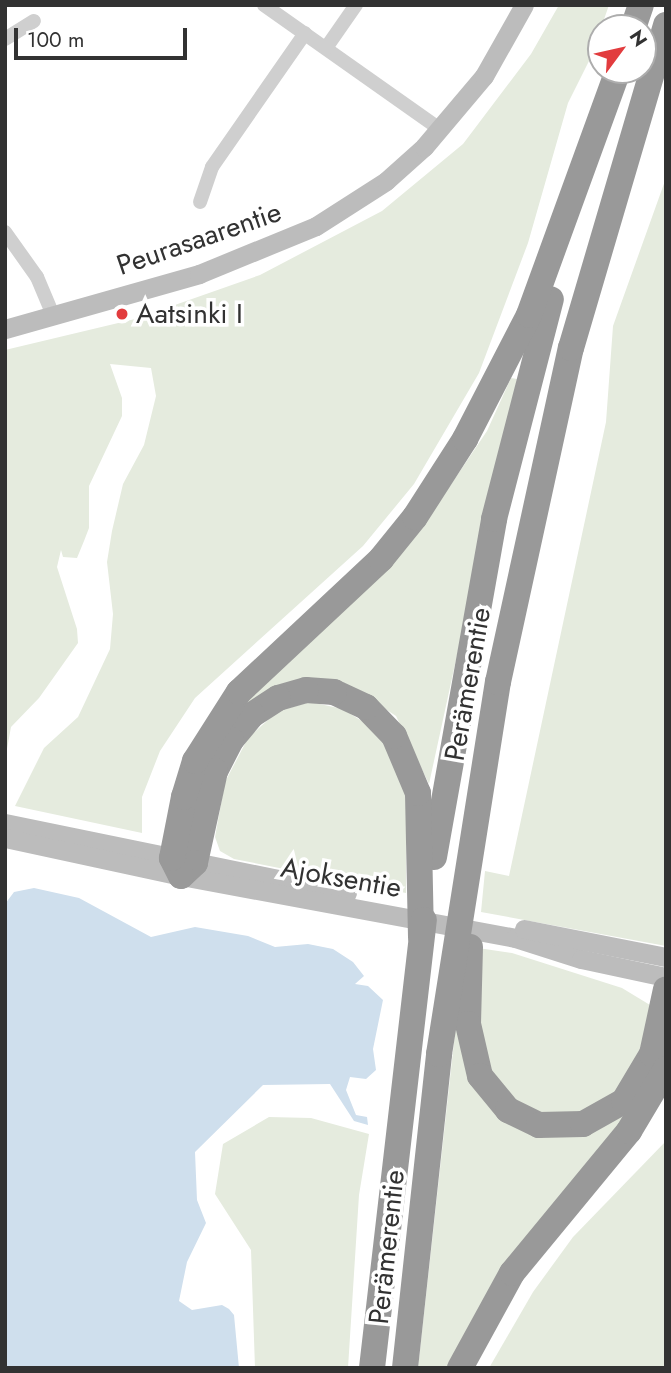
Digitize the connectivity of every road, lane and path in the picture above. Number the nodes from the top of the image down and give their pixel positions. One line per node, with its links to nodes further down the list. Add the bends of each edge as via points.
1 (264, 5): 6 (street)
2 (356, 5): 8 (street)
3 (524, 5): 11 (main road, Peurasaarentie, via 484,76)
4 (34, 21): 7 (street)
5 (666, 25): 18 (highway, Perämerentie, via 571,348 533,509)
6 (305, 33): 8 (street); 12 (street, via 212,167)
7 (5, 39)
8 (326, 48): 11 (street)
9 (614, 84): 19 (highway, via 529,315 465,439 415,517 381,559 268,661 217,720 195,761)
10 (615, 84): 21 (highway, Perämerentie, via 545,317 494,519 454,727)
11 (440, 128): 14 (main road, Peurasaarentie, via 386,181 316,226 210,271)
12 (200, 202)
13 (5, 232): 14 (street, via 37,277)
14 (53, 315): 15 (main road, Peurasaarentie)
15 (5, 329)
16 (5, 823): 19 (main road, Ajoksentie)
17 (5, 838): 19 (main road, Ajoksentie)
18 (472, 844): 24 (highway, via 469,1038 480,1076 508,1110 539,1125 563,1127 592,1122 611,1111 633,1090 652,1055); 27 (highway, Perämerentie, via 439,1054)
19 (183, 866): 20 (main road, Ajoksentie); 21 (highway, via 231,740 252,715 278,698 306,690 334,692 381,720 412,773 420,816)
20 (516, 933): 22 (main road, Ajoksentie); 23 (main road, Ajoksentie, via 582,959)
21 (421, 936): 26 (highway, Perämerentie)
22 (666, 957)
23 (666, 976)
24 (666, 989)
25 (666, 1069): 28 (highway, via 629,1131 512,1273)
26 (373, 1368)
27 (405, 1368)
28 (460, 1368)

